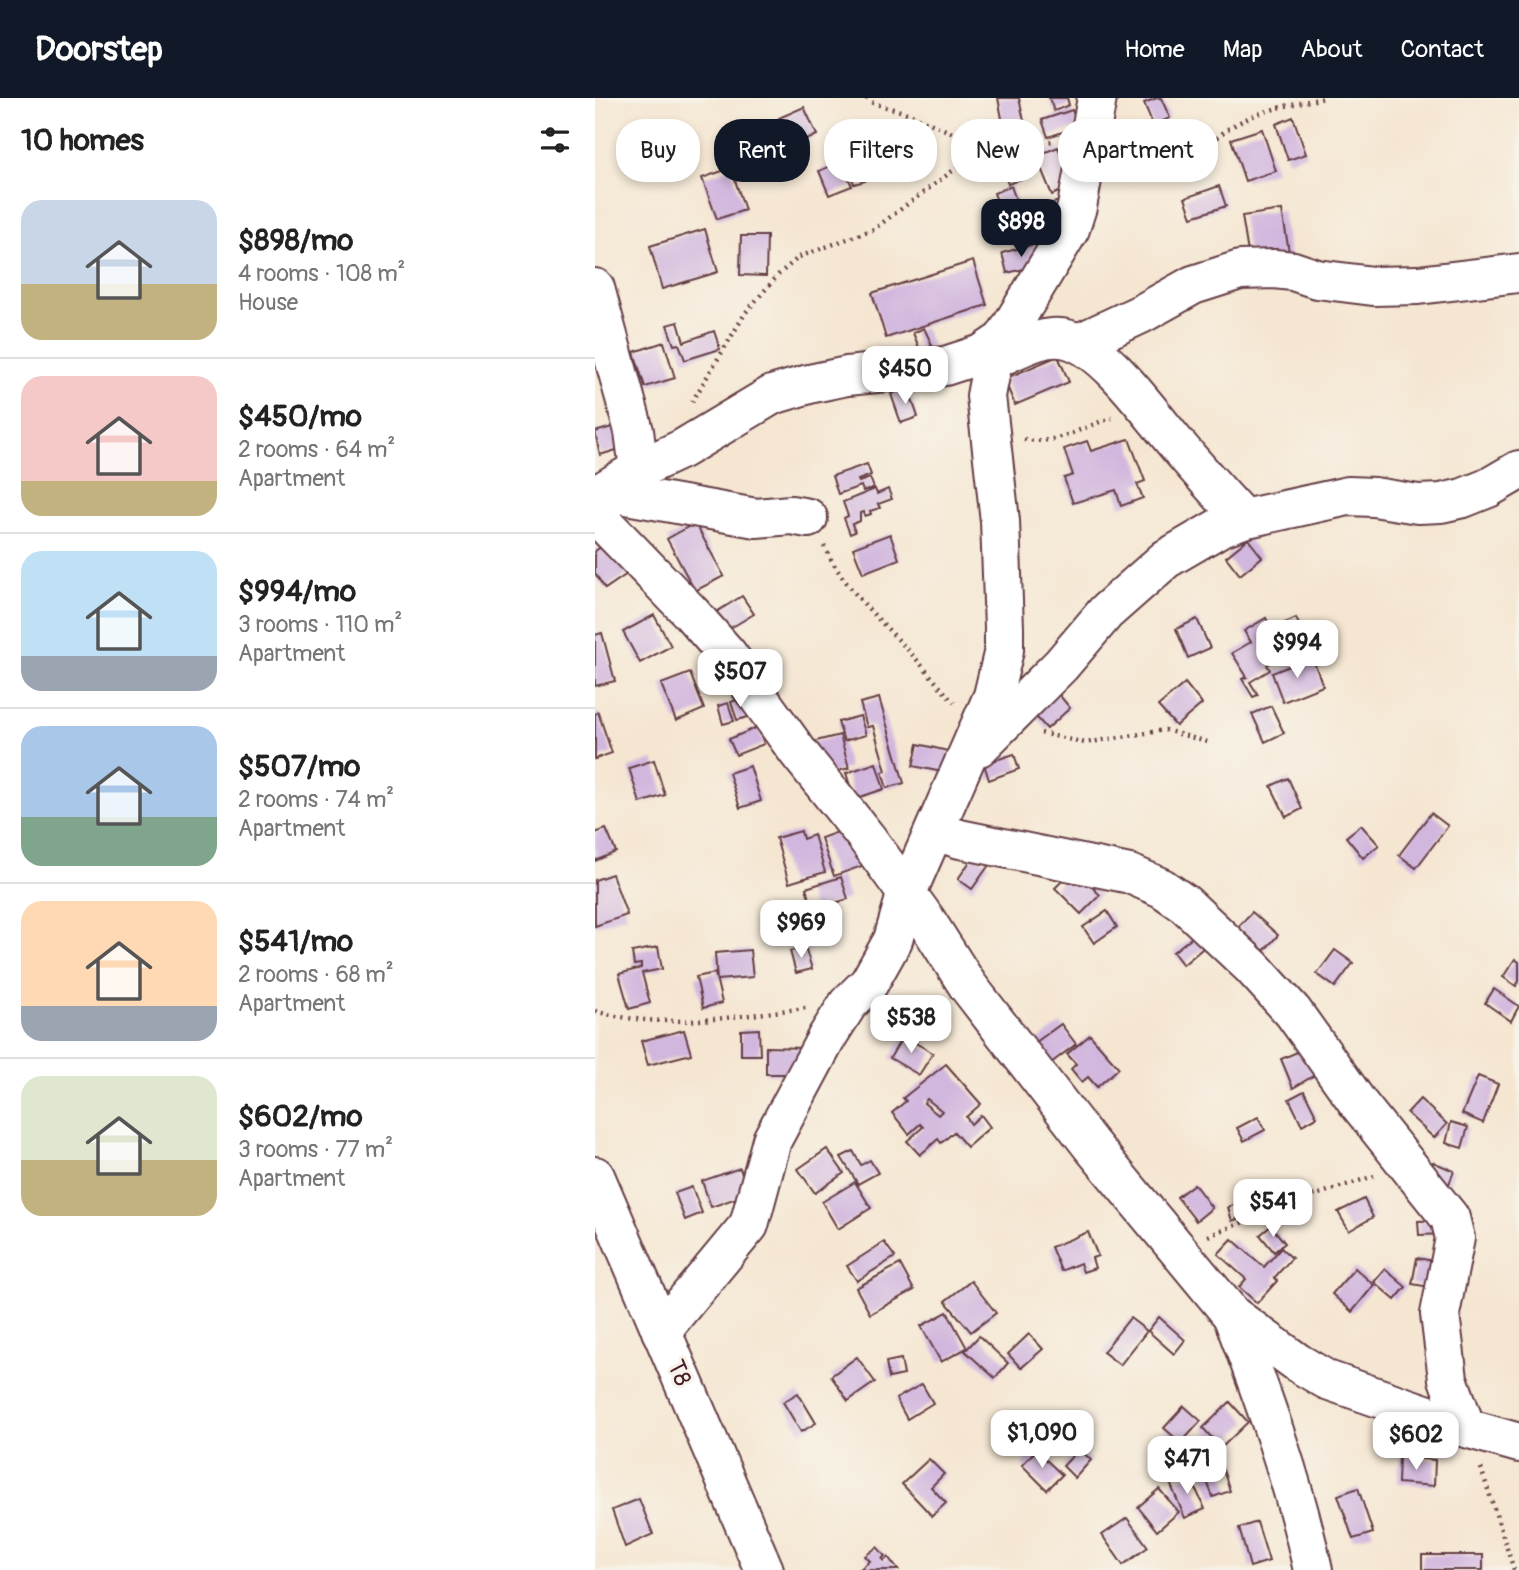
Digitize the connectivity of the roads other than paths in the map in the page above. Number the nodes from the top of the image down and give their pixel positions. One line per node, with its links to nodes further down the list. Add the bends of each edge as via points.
1 (1097, 98): 3 (street, via 1077,208 1070,229)
2 (1519, 273): 5 (street, via 1373,286 1293,271 1240,270 1193,285 1143,313)
3 (1041, 275): 5 (street); 6 (street)
4 (595, 288): 7 (street, via 634,431)
5 (1067, 341): 6 (street); 11 (street, via 1096,354 1122,379)
6 (999, 350): 7 (street, via 945,366 847,376 772,395); 12 (street, via 986,396 999,509 1004,650)
7 (639, 469): 9 (street)
8 (1519, 470): 11 (street, via 1488,488 1441,503 1348,496)
9 (598, 500): 10 (street); 14 (street, via 649,568 728,654)
10 (808, 518)
11 (1243, 519): 12 (street, via 1191,542 1146,576 1105,612 1061,665)
12 (988, 727): 13 (street, via 965,761)
13 (935, 831): 14 (street); 18 (street, via 1130,874 1162,888 1252,967 1293,1012 1358,1103 1450,1217 1455,1238 1440,1314 1448,1379)
14 (906, 895): 16 (street, via 968,986 1091,1145); 17 (street, via 893,940 869,983 848,1004 827,1037 772,1140 749,1225)
15 (595, 1177): 17 (street, T8)
16 (1232, 1315): 18 (street, via 1327,1380); 21 (street, via 1300,1509)
17 (661, 1331): 20 (street, T8)
18 (1466, 1428): 19 (street)
19 (1519, 1443)
20 (764, 1570)
21 (1313, 1570)

